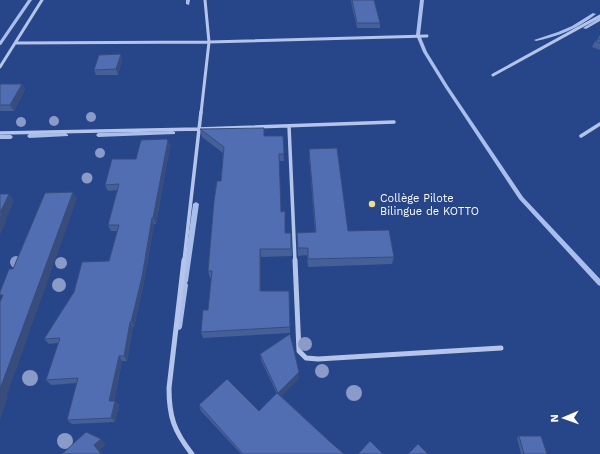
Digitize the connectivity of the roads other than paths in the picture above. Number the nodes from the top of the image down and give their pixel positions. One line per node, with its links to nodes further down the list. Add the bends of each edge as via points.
1 (42, 0): 6 (street)
2 (205, 0): 5 (street)
3 (600, 16): 8 (street)
4 (427, 36): 5 (street)
5 (209, 42): 6 (street); 12 (street)
6 (15, 43): 7 (street)
7 (0, 67)
8 (493, 75)
9 (394, 122): 11 (street)
10 (600, 124): 14 (street)
11 (289, 126): 12 (street); 15 (street, via 299,351 306,358 318,360)
12 (199, 129): 13 (street); 16 (street, via 169,388 169,412 177,435)
13 (0, 133)
14 (581, 136)
15 (501, 348)
16 (192, 454)

